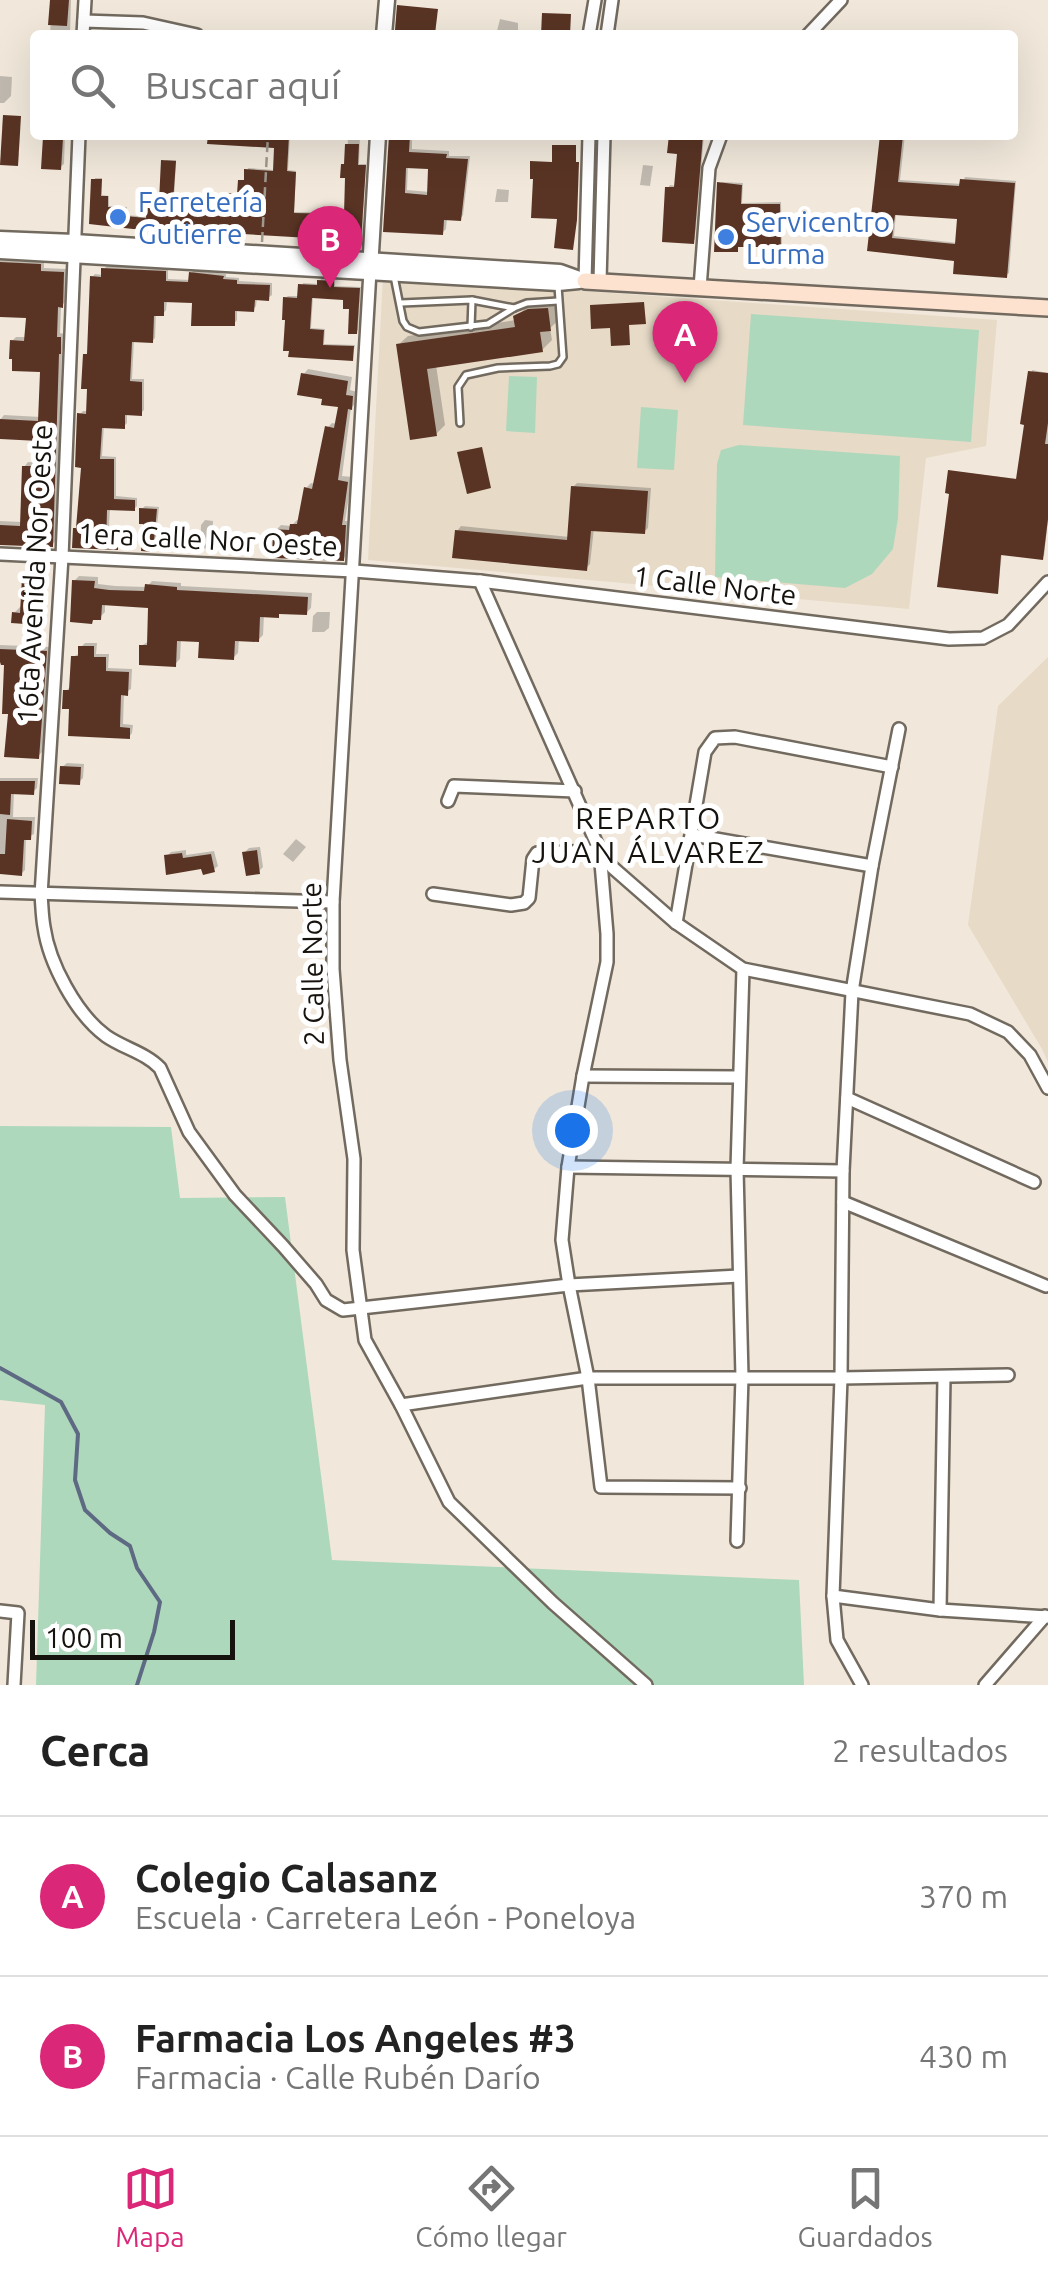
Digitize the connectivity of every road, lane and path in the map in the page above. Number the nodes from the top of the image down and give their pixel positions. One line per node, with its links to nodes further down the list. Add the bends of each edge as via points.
1 (85, 0): 6 (street)
2 (387, 0): 9 (street)
3 (595, 0): 10 (street)
4 (612, 0): 11 (street)
5 (841, 0): 12 (street)
6 (84, 21): 7 (street); 8 (street)
7 (83, 30)
8 (174, 30)
9 (384, 30)
10 (590, 30)
11 (608, 30)
12 (813, 30)
13 (79, 140): 20 (street, 16ta Avenida Nor Oeste)
14 (268, 140): 22 (path)
15 (378, 140): 23 (street, 2 Calle Norte)
16 (589, 140): 25 (street)
17 (604, 140): 25 (street)
18 (719, 140): 27 (street, via 709,168)
19 (0, 239): 20 (street)
20 (74, 248): 21 (street); 22 (street); 36 (street, 16ta Avenida Nor Oeste)
21 (0, 252)
22 (262, 259): 23 (street)
23 (370, 265): 24 (street); 25 (street, via 560,272); 37 (street, 2 Calle Norte)
24 (394, 273): 26 (street); 30 (lane)
25 (593, 281): 26 (street); 27 (main road)
26 (558, 283): 29 (lane)
27 (700, 288): 32 (main road)
28 (472, 300): 30 (lane); 31 (lane); 33 (lane)
29 (558, 302): 31 (lane); 34 (lane, via 558,364 466,376 458,387)
30 (401, 303): 33 (lane, via 408,328 419,332)
31 (514, 308): 33 (lane)
32 (1048, 308)
33 (470, 327)
34 (460, 423)
35 (0, 554): 36 (street, 1era Calle Nor Oeste)
36 (62, 556): 37 (street, 1era Calle Nor Oeste); 48 (street, 16ta Avenida Nor Oeste)
37 (354, 572): 38 (street, 1 Calle Norte); 50 (street, 2 Calle Norte)
38 (480, 581): 39 (street, 1 Calle Norte, via 949,639 983,638 1008,624); 42 (street)
39 (1048, 582)
40 (898, 729): 41 (street)
41 (892, 767): 44 (street, via 715,738 705,752); 46 (street)
42 (575, 791): 43 (street, via 454,786); 45 (street)
43 (448, 800)
44 (692, 835): 46 (street); 51 (street)
45 (600, 850): 49 (street, via 537,853 524,903); 51 (street); 54 (street, via 606,962)
46 (872, 866): 53 (street)
47 (0, 892): 48 (street)
48 (41, 894): 50 (street); 66 (street, 16ta Avenida Nor Oeste, via 44,930 82,1015 154,1061 189,1132 234,1195 326,1300 343,1310)
49 (433, 894)
50 (333, 902): 66 (street, 2 Calle Norte)
51 (676, 924): 52 (street)
52 (743, 968): 53 (street); 55 (street)
53 (852, 992): 56 (street, via 970,1014 1008,1032); 57 (street)
54 (583, 1076): 55 (street); 58 (street)
55 (739, 1077): 59 (street)
56 (1048, 1088)
57 (847, 1098): 60 (street); 61 (street)
58 (568, 1167): 59 (street); 64 (street, via 562,1240)
59 (737, 1169): 60 (street); 63 (street)
60 (843, 1171): 62 (street)
61 (1034, 1182)
62 (842, 1202): 65 (street); 71 (street)
63 (739, 1276): 64 (street); 68 (street)
64 (568, 1285): 66 (street); 70 (street)
65 (1046, 1286)
66 (360, 1307): 72 (street, 2 Calle Norte, via 365,1340)
67 (1008, 1376): 69 (street)
68 (742, 1377): 70 (street); 71 (street); 73 (street)
69 (944, 1377): 71 (street); 76 (street)
70 (588, 1378): 72 (street); 73 (street, via 600,1487)
71 (841, 1378): 75 (street)
72 (401, 1406): 80 (street, 2 Calle Norte, via 448,1502)
73 (740, 1488): 74 (street)
74 (738, 1541)
75 (833, 1596): 76 (street); 81 (street, via 836,1640)
76 (940, 1610): 78 (street)
77 (0, 1611): 79 (street, via 18,1613)
78 (1046, 1616): 82 (street)
79 (14, 1685)
80 (646, 1685)
81 (862, 1685)
82 (985, 1685)

